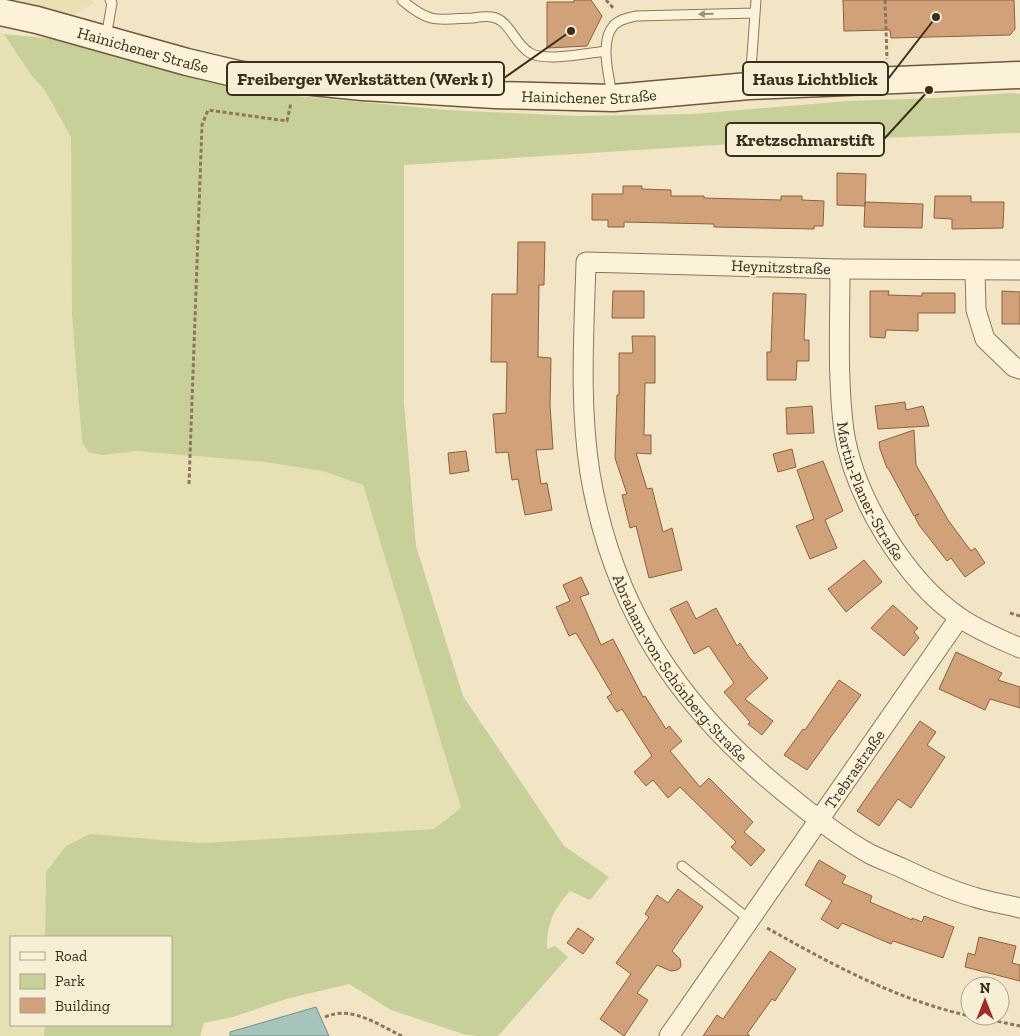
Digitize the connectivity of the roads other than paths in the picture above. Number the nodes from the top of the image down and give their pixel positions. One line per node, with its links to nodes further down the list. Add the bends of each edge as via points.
1 (110, 0): 6 (lane)
2 (402, 0): 7 (lane, via 431,18 492,17 505,22 522,46 540,56)
3 (756, 0): 5 (lane)
4 (0, 12): 6 (main road, Hainichener Straße)
5 (754, 13): 7 (lane, one-way to 7, via 623,18 609,32); 9 (lane)
6 (106, 40): 10 (main road, Hainichener Straße, via 242,75 495,95)
7 (606, 51): 10 (lane)
8 (1015, 76): 9 (main road, Hainichener Straße)
9 (750, 86): 10 (main road, Hainichener Straße)
10 (613, 98)
11 (586, 262): 12 (street, Heynitzstraße); 18 (street, Abraham-von-Schönberg-Straße, via 583,400 590,474 610,554 624,591 658,655 714,729 743,758)
12 (840, 269): 13 (street, Heynitzstraße); 16 (street, Martin-Planer-Straße, via 841,399 854,470 867,502 894,549 932,595)
13 (975, 270): 14 (street, Heynitzstraße); 15 (street, via 976,310 985,339)
14 (1020, 270)
15 (1020, 369)
16 (959, 618): 17 (street, Martin-Planer-Straße); 18 (street, Trebrastraße)
17 (1020, 648)
18 (819, 820): 20 (street, Abraham-von-Schönberg-Straße, via 871,854 931,882); 21 (street, Trebrastraße)
19 (682, 866): 21 (lane)
20 (1020, 908)
21 (751, 919): 22 (street, Trebrastraße)
22 (669, 1036)

